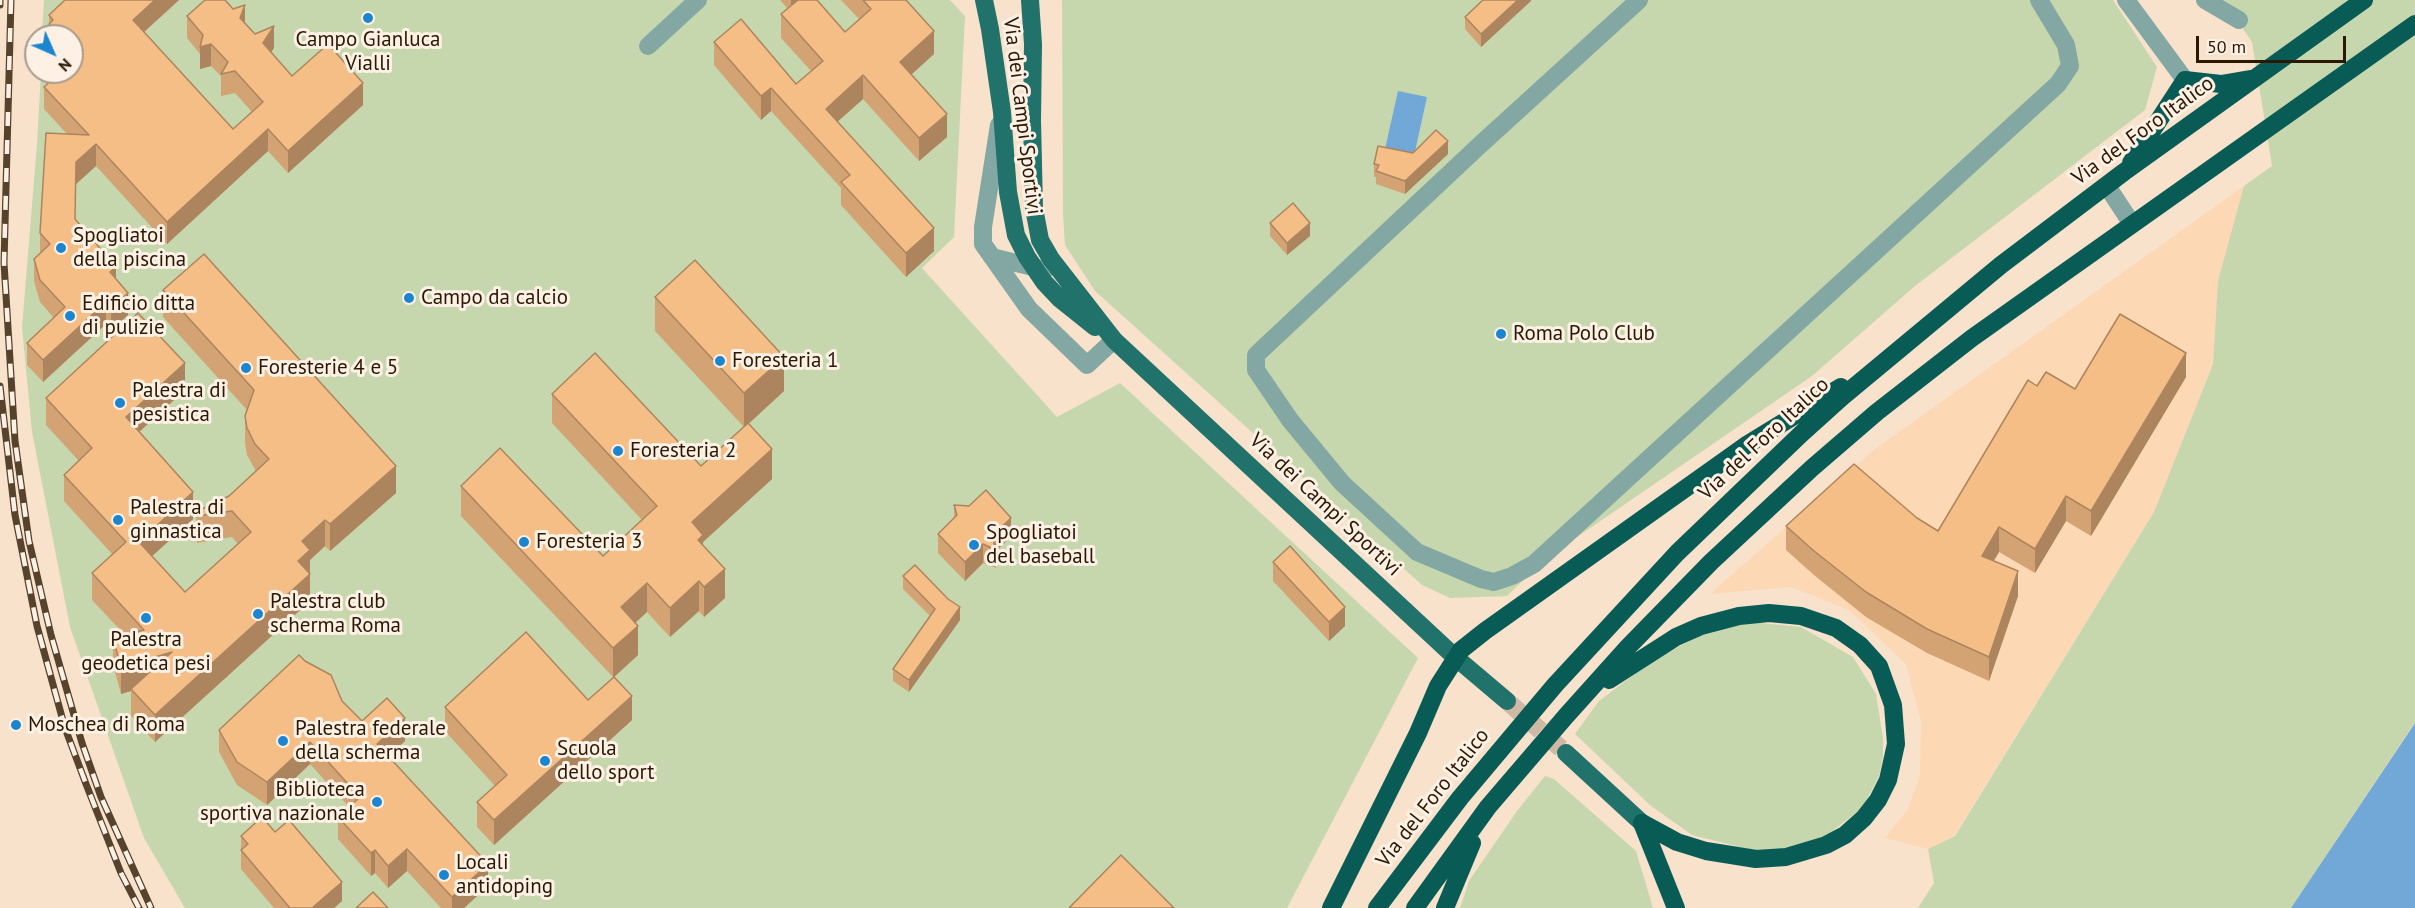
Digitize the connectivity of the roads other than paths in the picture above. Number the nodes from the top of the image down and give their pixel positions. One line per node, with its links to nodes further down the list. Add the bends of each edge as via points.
1 (698, 0): 11 (street)
2 (984, 0): 14 (main road, Via dei Campi Sportivi)
3 (1030, 0): 20 (main road, Via dei Campi Sportivi, via 1035,219 1040,240)
4 (1639, 0): 5 (street, via 1256,355 1256,370 1290,420 1342,483 1417,552 1494,582 1534,564 2058,84 2070,66 2066,45)
5 (2038, 0)
6 (2126, 0): 13 (street)
7 (2205, 0): 9 (street)
8 (2364, 0): 12 (highway, Via del Foro Italico)
9 (2239, 20)
10 (2415, 24): 17 (highway)
11 (648, 46)
12 (2254, 78): 13 (highway, via 2221,84); 15 (highway, Via del Foro Italico)
13 (2185, 80): 15 (highway)
14 (1002, 112): 18 (street, via 983,227 983,244); 19 (main road, Via dei Campi Sportivi, via 1013,225)
15 (2124, 172): 16 (highway, Via del Foro Italico)
16 (2107, 186): 17 (street); 23 (highway, Via del Foro Italico, via 2001,265)
17 (2132, 224): 26 (highway, via 1972,338 1877,412 1711,562)
18 (992, 257): 19 (street); 21 (street)
19 (1026, 267): 20 (street); 21 (street, via 1012,272); 22 (main road, Via dei Campi Sportivi)
20 (1064, 276): 22 (main road, Via dei Campi Sportivi)
21 (1008, 281): 22 (street, via 1029,309 1087,365)
22 (1114, 340): 24 (main road, Via dei Campi Sportivi)
23 (1891, 356): 24 (highway, via 1745,446 1485,631); 31 (highway, Via del Foro Italico, via 1768,465 1635,596 1515,731)
24 (1455, 657): 25 (main road, Via dei Campi Sportivi); 30 (highway)
25 (1507, 701)
26 (1566, 716): 28 (highway); 29 (highway, via 1623,670 1676,637 1739,616 1769,613 1819,621 1849,636 1879,666 1896,717 1895,758 1878,800 1845,835 1807,852 1756,859 1677,842)
27 (1566, 753): 29 (main road)
28 (1488, 807): 32 (highway); 33 (highway)
29 (1642, 823): 34 (highway)
30 (1330, 908)
31 (1377, 908)
32 (1415, 908)
33 (1445, 908)
34 (1676, 908)

